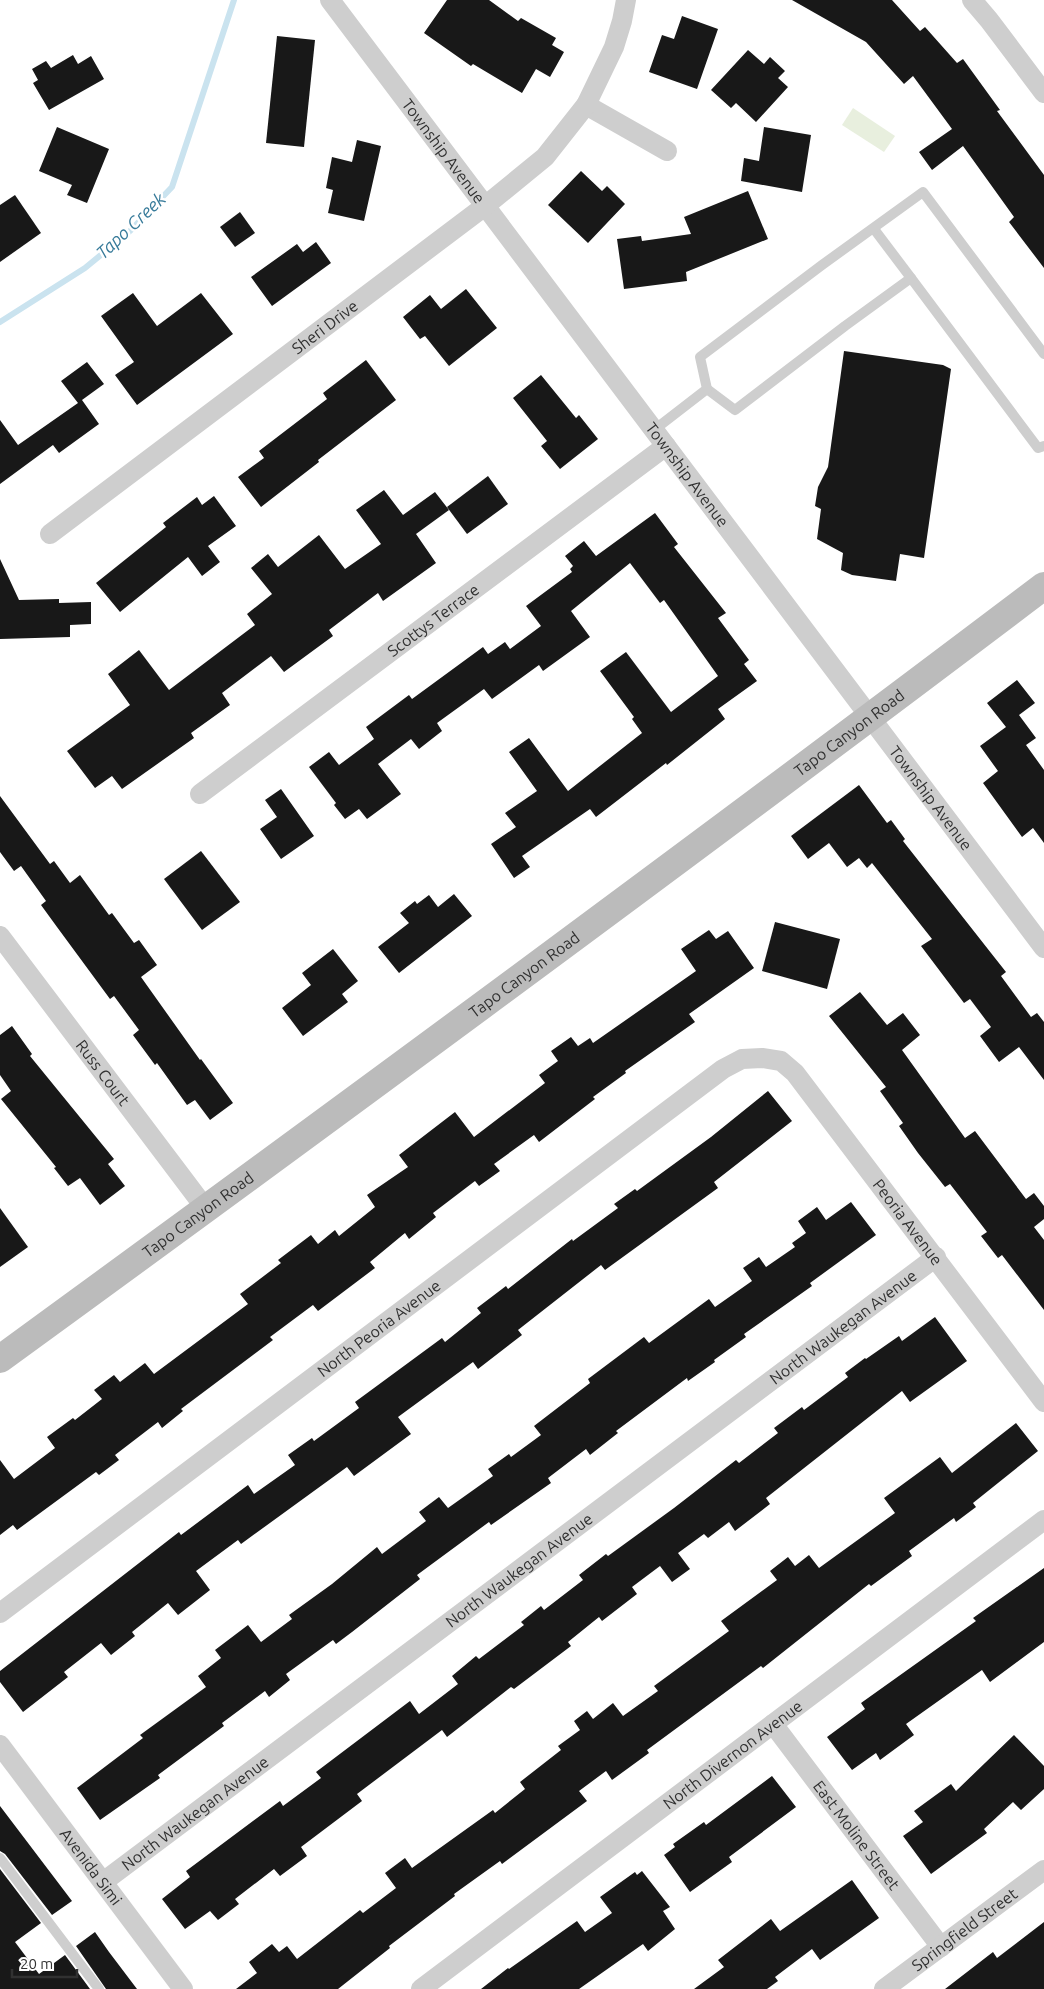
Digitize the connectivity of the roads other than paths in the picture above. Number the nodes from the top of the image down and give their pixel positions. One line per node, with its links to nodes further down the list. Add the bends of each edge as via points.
1 (330, 0): 7 (street, Township Avenue)
2 (626, 0): 5 (street, Sheri Drive, via 614,47)
3 (972, 0): 4 (street)
4 (1044, 93)
5 (586, 105): 6 (street); 7 (street, Sheri Drive, via 545,157)
6 (667, 152)
7 (485, 206): 12 (street, Township Avenue); 15 (street, Sheri Drive)
8 (874, 229): 9 (lane); 10 (lane, via 923,192); 11 (lane, via 700,357)
9 (911, 278): 11 (lane, via 735,410); 14 (lane, via 1038,448)
10 (1044, 354)
11 (707, 389): 12 (lane)
12 (654, 430): 13 (street, Township Avenue)
13 (666, 446): 17 (street, Township Avenue); 18 (street, Scottys Terrace)
14 (1044, 446)
15 (50, 534)
16 (1044, 586): 17 (main road, Tapo Canyon Road)
17 (870, 717): 20 (street, Township Avenue); 22 (main road, Tapo Canyon Road)
18 (200, 794)
19 (0, 936): 22 (street, Russ Court)
20 (1044, 948)
21 (762, 1058): 23 (street, Peoria Avenue, via 781,1062 795,1073); 27 (street, North Peoria Avenue, via 742,1059 723,1069)
22 (206, 1209): 24 (main road, Tapo Canyon Road)
23 (936, 1257): 25 (street, Peoria Avenue); 32 (street, North Waukegan Avenue)
24 (0, 1359)
25 (1044, 1402)
26 (1044, 1520): 28 (street, North Divernon Avenue)
27 (0, 1613)
28 (773, 1724): 33 (street, East Moline Street); 36 (street, North Divernon Avenue)
29 (0, 1745): 32 (street, Avenida Simi)
30 (0, 1858): 34 (lane)
31 (1044, 1870): 33 (street, Springfield Street)
32 (103, 1882): 35 (street, Avenida Simi)
33 (941, 1946): 37 (street, Springfield Street)
34 (99, 1989)
35 (184, 1989)
36 (421, 1989)
37 (884, 1989)

